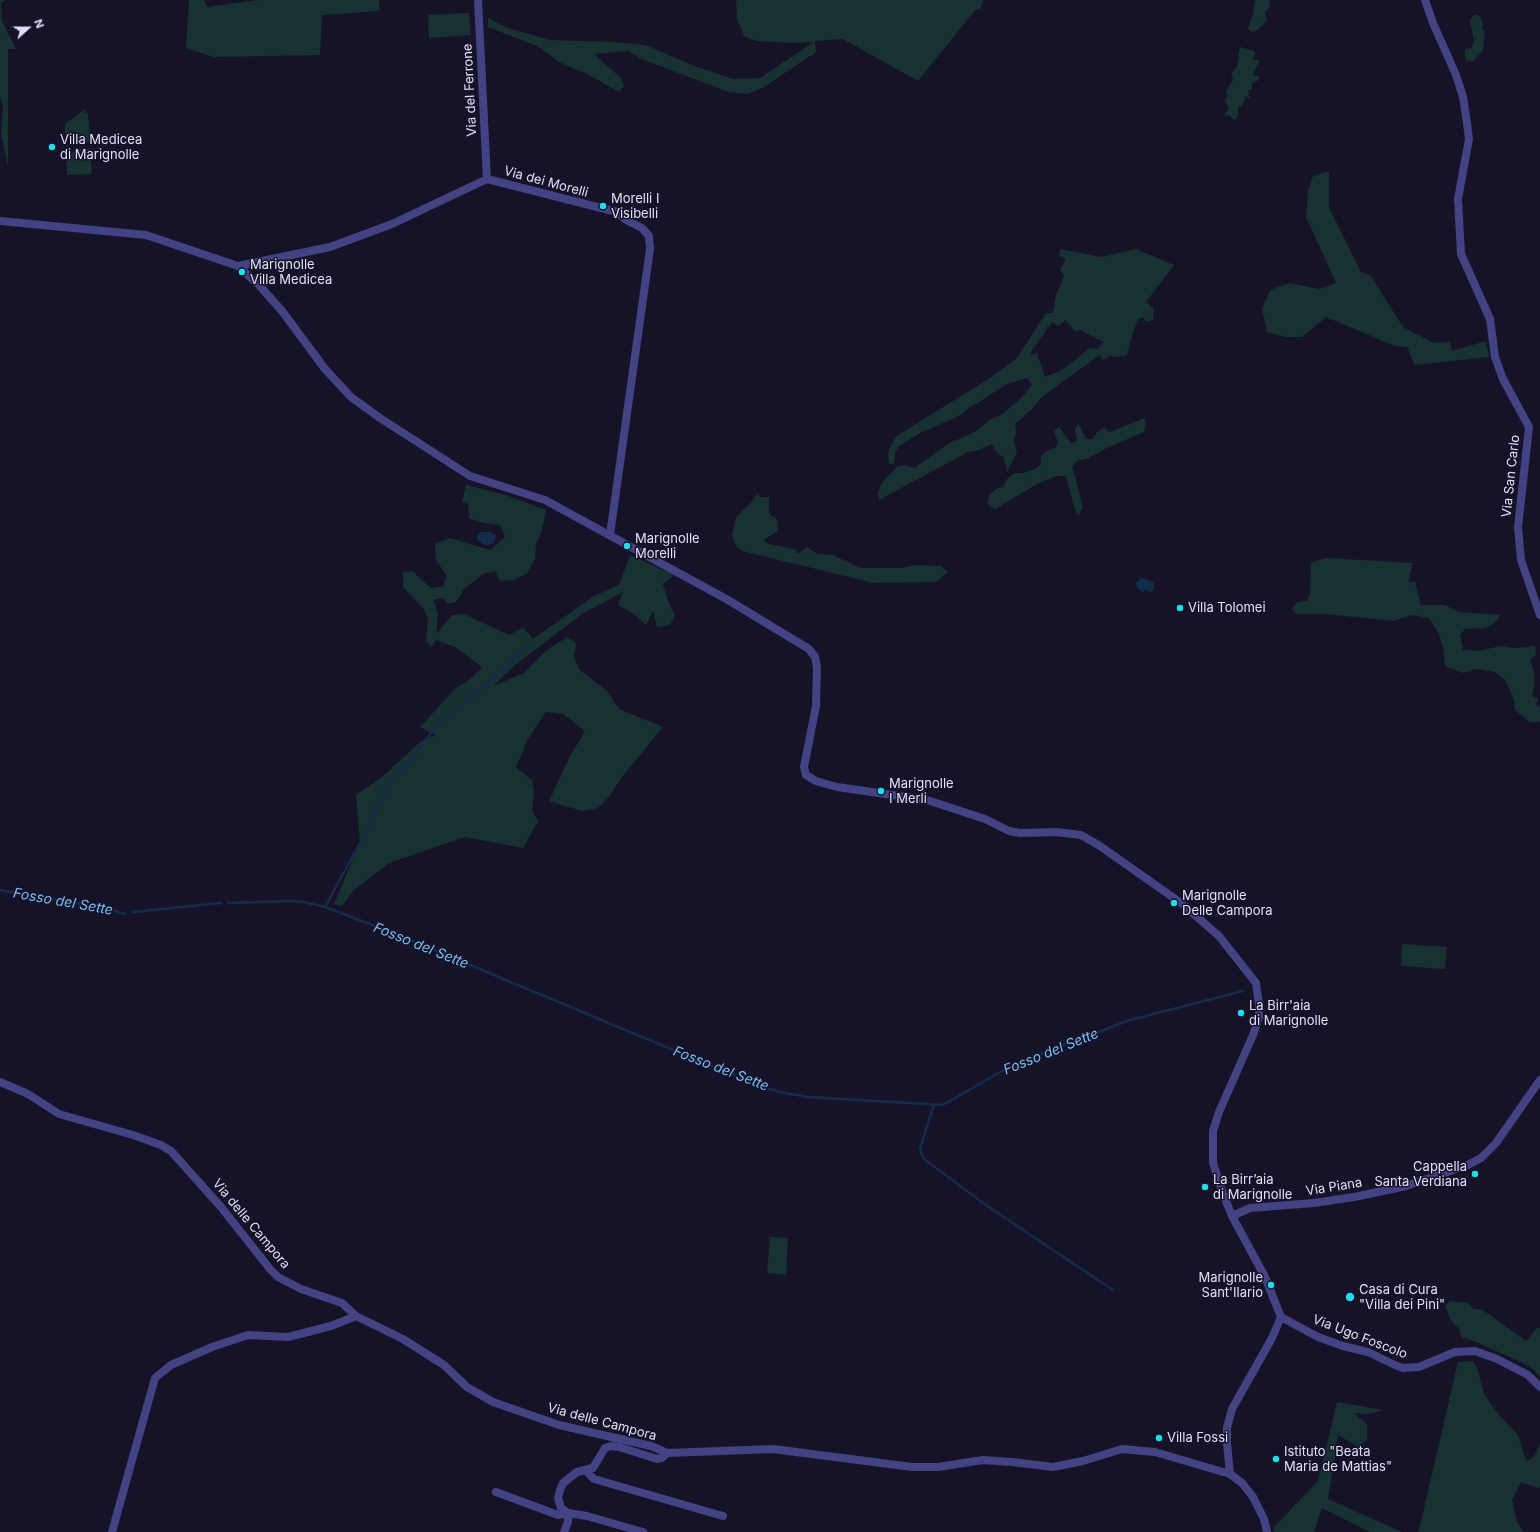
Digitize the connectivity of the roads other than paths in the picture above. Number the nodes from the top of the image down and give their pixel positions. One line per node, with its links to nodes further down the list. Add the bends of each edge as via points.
1 (478, 0): 3 (street, Via del Ferrone)
2 (1425, 0): 7 (street, Via San Carlo, via 1456,75 1463,96 1467,123 1469,139 1458,199 1461,254 1490,319 1495,357 1503,379 1529,427 1518,527 1521,560)
3 (487, 179): 5 (street, Via dei Morelli, via 392,224 330,247); 6 (street, Via dei Morelli, via 617,212 642,228 649,236 646,291)
4 (0, 221): 5 (street, via 146,235)
5 (238, 266): 6 (street, via 268,295 324,369 350,397 470,476 545,500)
6 (610, 535): 10 (street, via 728,600 812,653 817,667 816,706 804,767 806,775 816,782 927,800 985,819 1009,831 1081,835 1181,903 1219,936 1256,983 1259,997 1259,1017 1253,1035 1213,1131 1213,1163)
7 (1540, 615)
8 (1540, 1080): 10 (street, Via Piana, via 1496,1142 1481,1158 1468,1165 1399,1187 1314,1203 1250,1208)
9 (0, 1082): 11 (street, Via delle Campora, via 28,1094 59,1114 133,1135 171,1151 221,1207 270,1269 301,1289 342,1303)
10 (1232, 1216): 12 (street)
11 (356, 1316): 14 (street, Via delle Campora, via 403,1338 444,1365 467,1387 493,1402 559,1425 651,1446); 20 (street, via 331,1326 288,1337 248,1335 212,1346 171,1365 155,1378)
12 (1281, 1317): 13 (street, Via Ugo Foscolo, via 1318,1337 1368,1352 1403,1368 1419,1366 1455,1352 1475,1351 1528,1375); 16 (street, via 1232,1409 1226,1443)
13 (1540, 1386)
14 (667, 1453): 15 (street, via 657,1459 612,1446 605,1448 596,1464); 16 (street, Via delle Campora, via 773,1449 912,1467 938,1467 983,1460 1053,1467 1083,1461 1116,1450 1133,1449 1155,1452)
15 (586, 1470): 18 (street, via 577,1472 560,1490 558,1498 561,1508); 19 (street, via 594,1479)
16 (1230, 1474): 23 (street, Via delle Campora, via 1242,1483 1253,1497 1264,1519)
17 (496, 1492): 18 (street, via 558,1515)
18 (568, 1513): 21 (street); 22 (street)
19 (723, 1516)
20 (112, 1532)
21 (564, 1532)
22 (643, 1532)
23 (1267, 1532)

